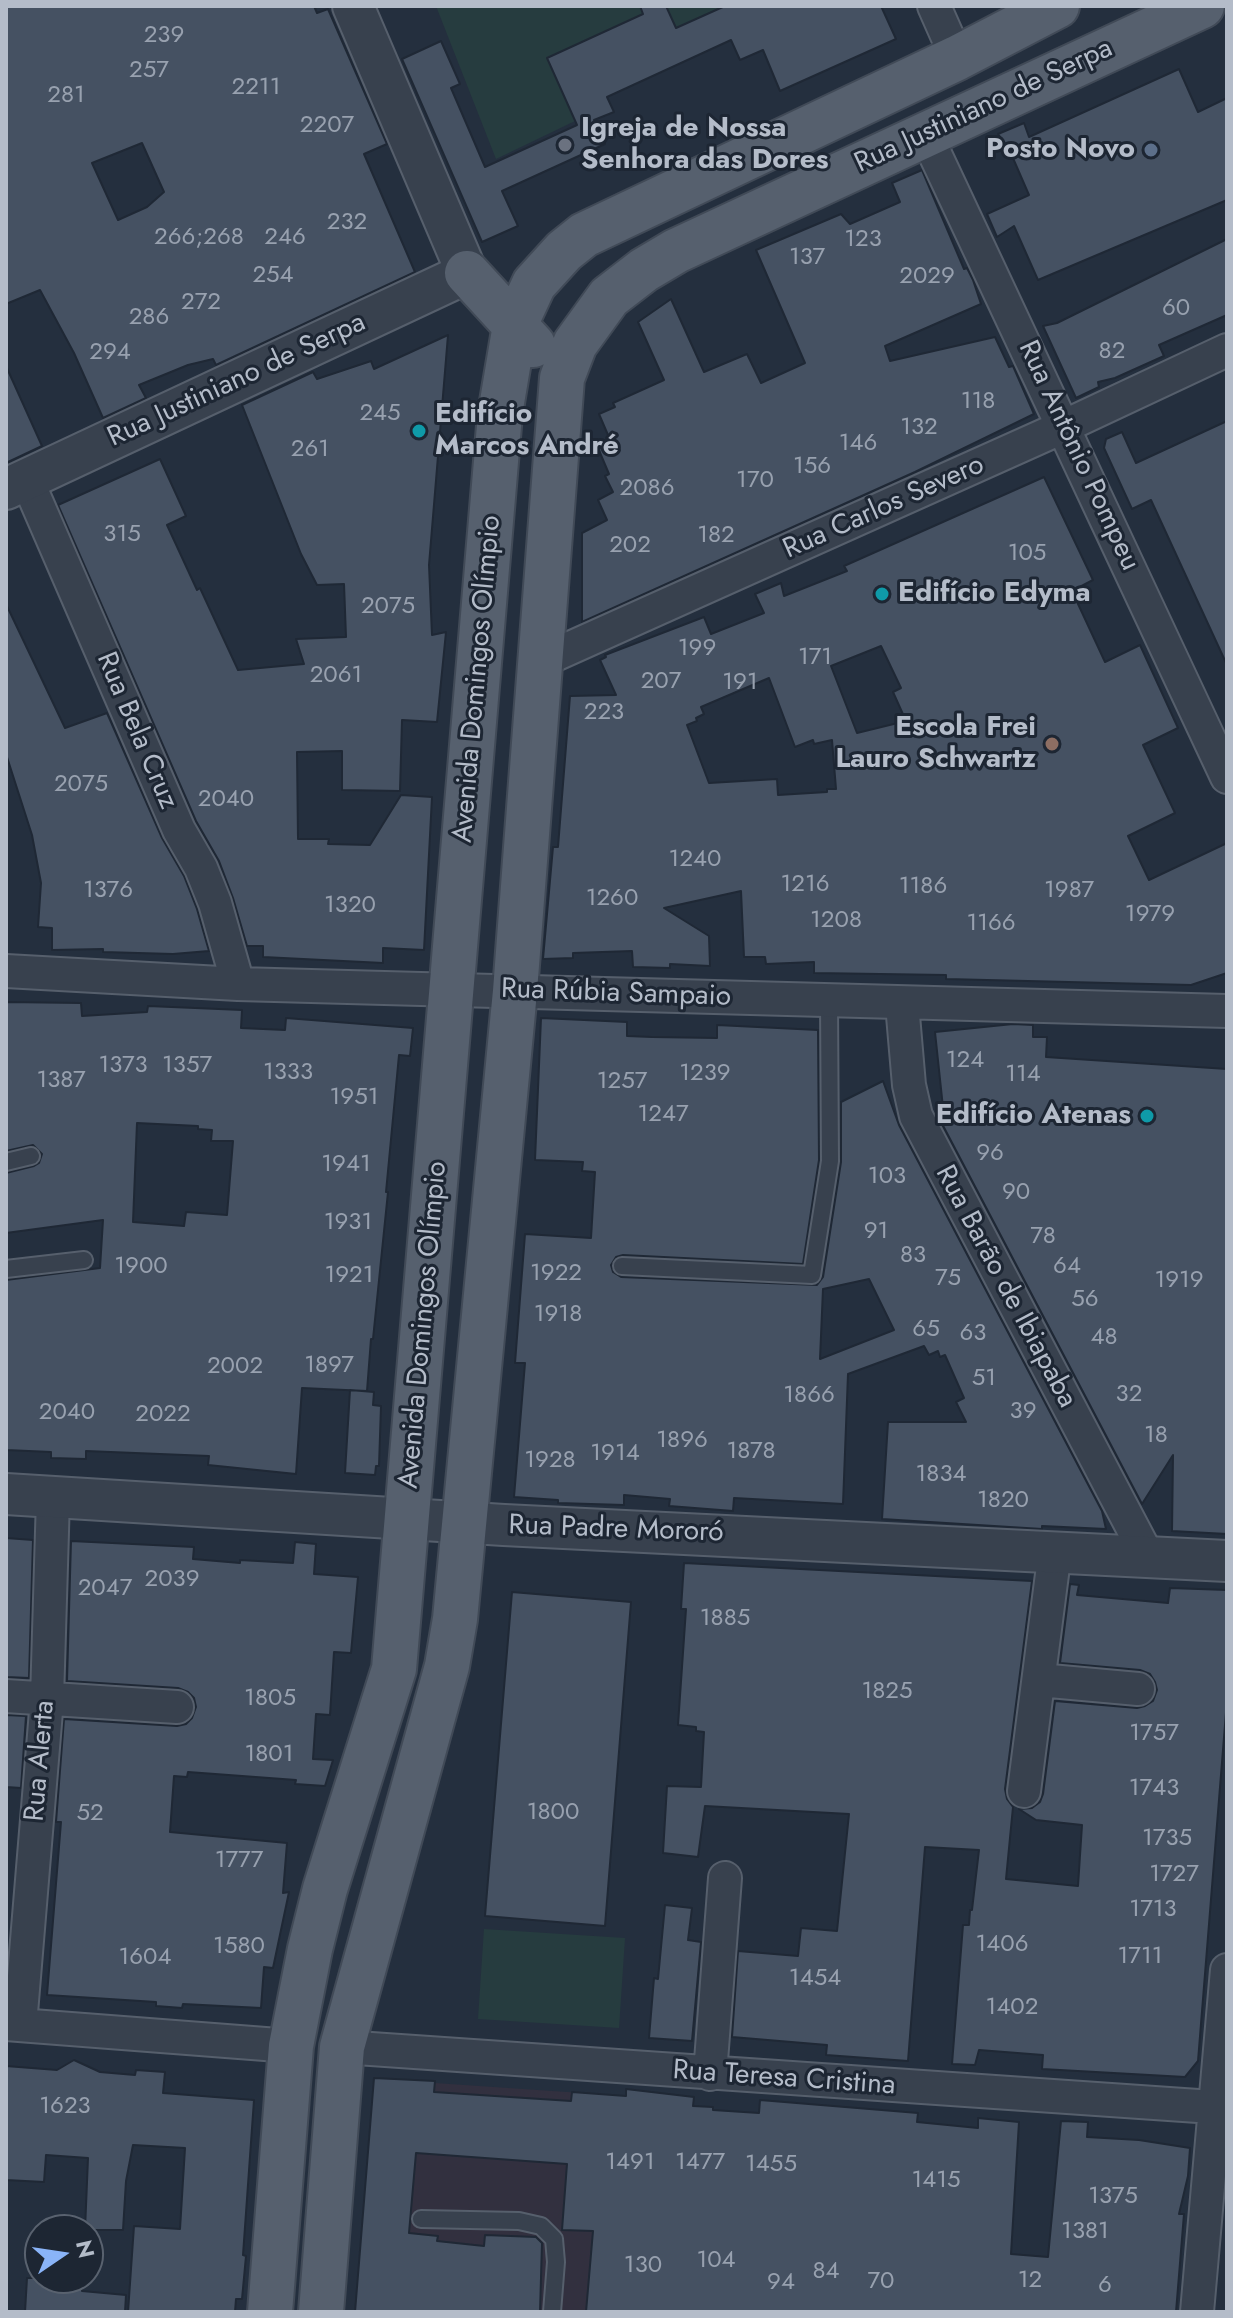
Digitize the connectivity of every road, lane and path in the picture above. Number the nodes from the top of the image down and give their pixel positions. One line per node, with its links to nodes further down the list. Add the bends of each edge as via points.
1 (353, 6): 8 (street)
2 (934, 6): 6 (street)
3 (1057, 6): 5 (main road, Rua Justiniano de Serpa)
4 (1202, 6): 7 (main road, Rua Justiniano de Serpa)
5 (998, 20): 6 (main road, Rua Justiniano de Serpa)
6 (957, 58): 9 (main road, Rua Justiniano de Serpa, via 584,235)
7 (926, 135): 10 (main road, Rua Justiniano de Serpa, via 676,251); 14 (street, Rua Antônio Pompeu)
8 (467, 273): 9 (main road); 11 (main road); 15 (street, Rua Justiniano de Serpa)
9 (534, 284): 10 (main road); 11 (main road, Rua Justiniano de Serpa)
10 (609, 297): 12 (main road, Rua Justiniano de Serpa)
11 (515, 325): 16 (main road, via 537,350 543,375 528,505 530,548); 21 (main road, Avenida Domingos Olímpio, via 500,414)
12 (575, 344): 16 (main road, Avenida Domingos Olímpio, via 562,378)
13 (1227, 350): 14 (street, Rua Carlos Severo)
14 (1065, 426): 17 (street, Rua Carlos Severo); 18 (street, Rua Antônio Pompeu)
15 (16, 484): 20 (street, Rua Bela Cruz, via 201,868)
16 (545, 595): 17 (main road, Avenida Domingos Olímpio)
17 (539, 662): 22 (main road, Avenida Domingos Olímpio)
18 (1227, 777)
19 (6, 971): 20 (street, Rua Rúbia Sampaio)
20 (238, 984): 21 (street, Rua Rúbia Sampaio)
21 (452, 989): 22 (street, Rua Rúbia Sampaio); 33 (main road, Avenida Domingos Olímpio)
22 (515, 991): 23 (street, Rua Rúbia Sampaio); 34 (main road, Avenida Domingos Olímpio)
23 (829, 1001): 24 (street, Rua Rúbia Sampaio); 29 (lane, via 830,1161 812,1275)
24 (902, 1004): 25 (street, Rua Rúbia Sampaio); 36 (street, Rua Barão de Ibiapaba, via 916,1116)
25 (1227, 1011)
26 (31, 1156): 27 (lane)
27 (6, 1162)
28 (84, 1260): 30 (lane)
29 (622, 1266)
30 (6, 1269)
31 (6, 1494): 32 (street, Rua Padre Mororó)
32 (53, 1498): 33 (street, Rua Padre Mororó); 41 (street, Rua Alerta)
33 (408, 1519): 34 (street, Rua Padre Mororó); 47 (main road, Avenida Domingos Olímpio, via 394,1669 325,1889)
34 (464, 1523): 35 (street, Rua Padre Mororó); 48 (main road, Avenida Domingos Olímpio, via 447,1666)
35 (1055, 1551): 36 (street, Rua Padre Mororó); 38 (street)
36 (1148, 1557): 37 (street, Rua Padre Mororó)
37 (1227, 1561)
38 (1039, 1680): 39 (street); 43 (street)
39 (1138, 1689)
40 (6, 1696): 41 (street)
41 (47, 1699): 42 (street); 46 (street, Rua Alerta)
42 (177, 1707)
43 (1024, 1791)
44 (725, 1878): 49 (street)
45 (1227, 1970): 50 (street)
46 (13, 2024): 47 (street)
47 (291, 2046): 52 (main road, Avenida Domingos Olímpio)
48 (342, 2047): 49 (street, Rua Teresa Cristina); 53 (main road, Avenida Domingos Olímpio)
49 (710, 2074): 50 (street, Rua Teresa Cristina)
50 (1221, 2108): 55 (street)
51 (421, 2219): 54 (lane, via 541,2226 554,2239)
52 (270, 2312)
53 (321, 2312)
54 (552, 2312)
55 (1197, 2312)

